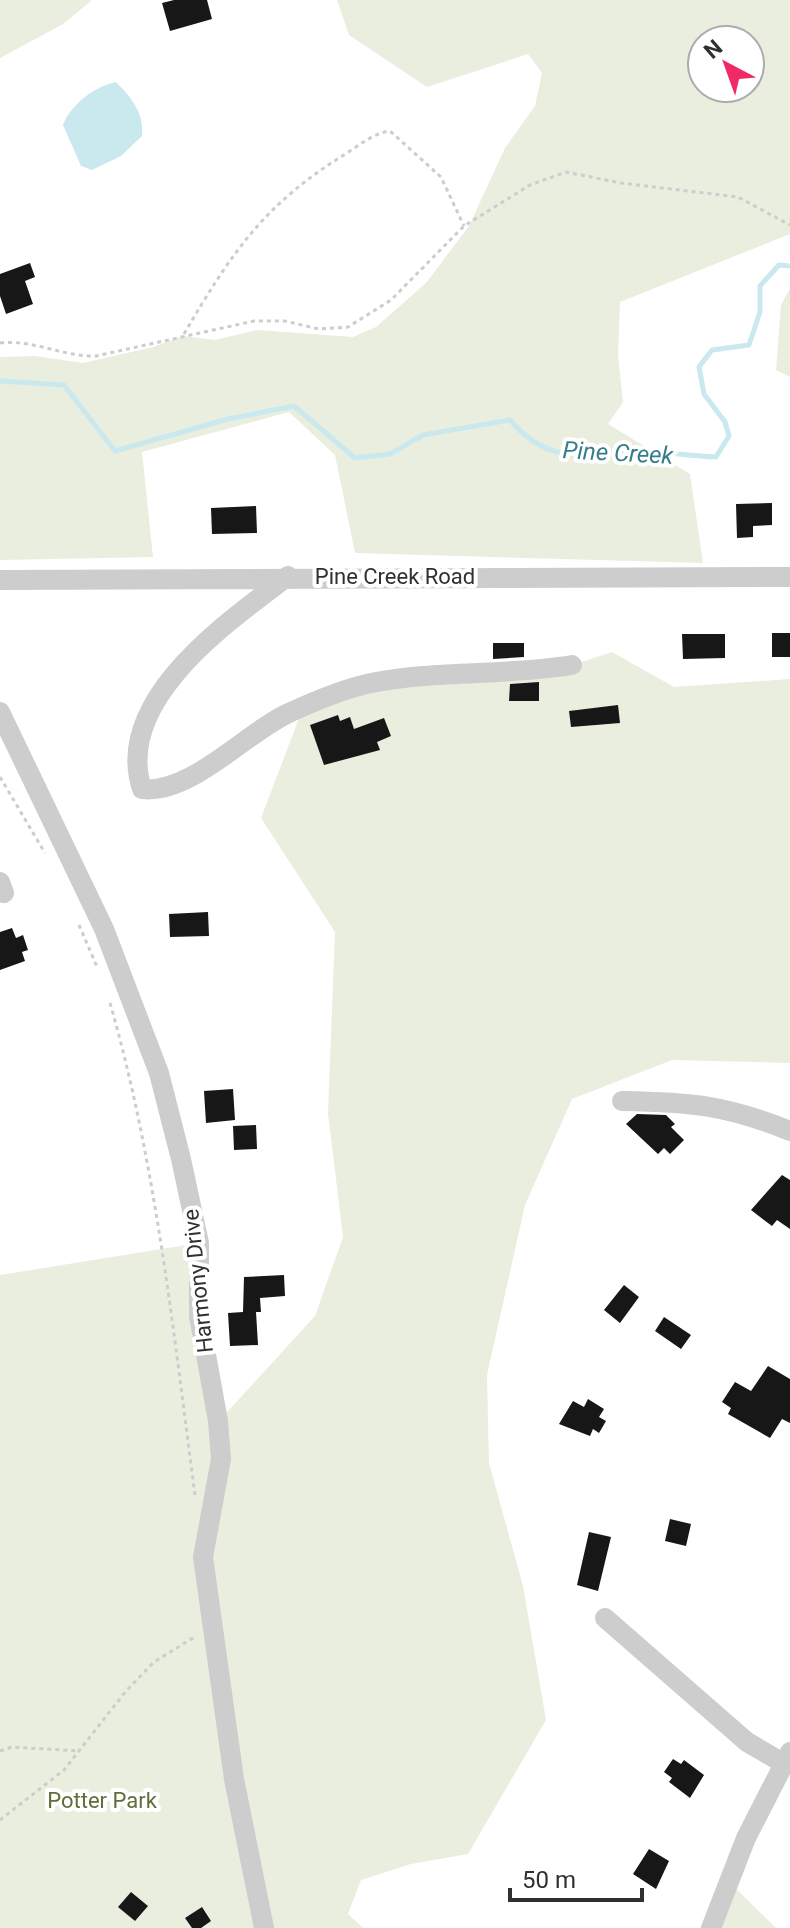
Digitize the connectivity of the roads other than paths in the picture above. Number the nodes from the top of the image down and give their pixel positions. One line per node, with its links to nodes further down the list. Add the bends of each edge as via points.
1 (288, 576): 2 (street, Pine Creek Road); 3 (street, Pine Creek Road); 4 (street, via 210,636 159,693 135,767 142,789 160,791 232,751 273,719 341,691 413,677)
2 (790, 577)
3 (0, 580)
4 (572, 665)
5 (0, 712): 10 (street, Harmony Drive, via 104,929 159,1073 181,1159 199,1243 199,1316 221,1459 203,1557 234,1779)
6 (622, 1101): 7 (street, via 684,1102 740,1111)
7 (790, 1131)
8 (605, 1618): 9 (street, via 747,1742)
9 (787, 1758): 11 (street, via 746,1838)
10 (264, 1928)
11 (711, 1928)

